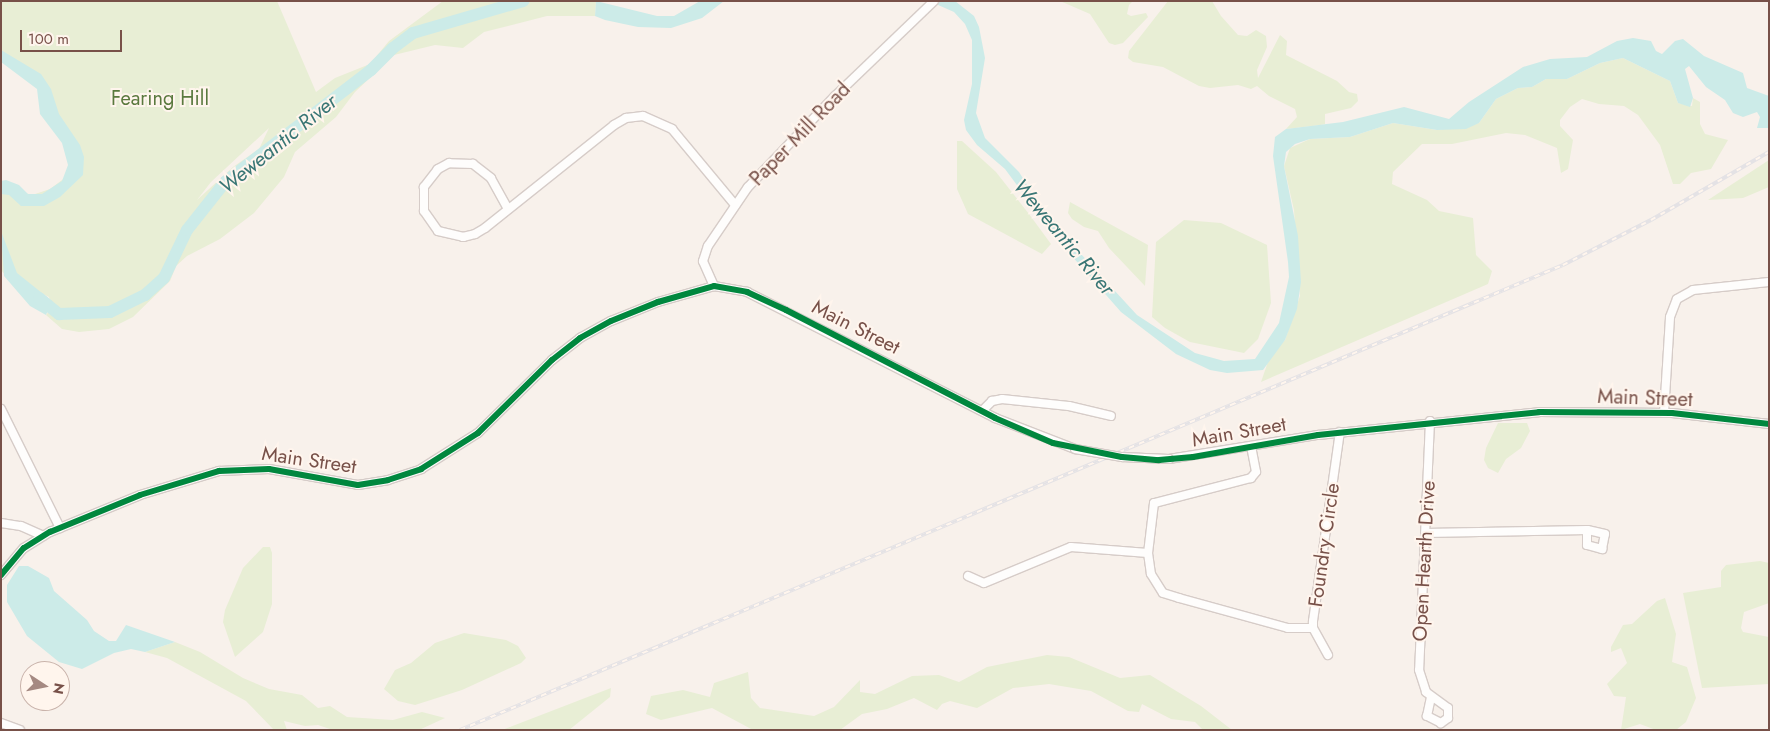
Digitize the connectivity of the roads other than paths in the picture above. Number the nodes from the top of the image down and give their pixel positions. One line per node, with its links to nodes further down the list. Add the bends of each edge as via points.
1 (932, 3): 2 (street, Paper Mill Road, via 769,163)
2 (735, 204): 3 (street, via 672,129 644,116 626,118 614,125); 5 (street, Paper Mill Road, via 708,246 703,261)
3 (508, 209): 3 (street, via 475,234 450,236 428,220 422,200 424,187 438,169 450,163 473,164 491,178)
4 (1769, 282): 8 (street, via 1693,290 1678,298 1670,316)
5 (714, 286): 7 (street, Main Street, via 746,292 786,310); 15 (street, Main Street, via 687,291 650,305 580,338 552,360 478,433 421,469 388,480 358,484 269,469 219,471 140,495)
6 (1, 409): 15 (street)
7 (982, 411): 9 (street, via 992,401 1002,399 1046,402); 13 (street, Main Street, bridge, via 1075,449 1122,457 1168,459)
8 (1664, 413): 10 (street, Main Street, via 1539,412); 11 (street, Main Street)
9 (1111, 416)
10 (1430, 421): 12 (street, Main Street); 17 (street, Open Hearth Drive)
11 (1769, 424)
12 (1340, 432): 13 (street, Main Street); 22 (street, Foundry Circle)
13 (1251, 446): 19 (street, via 1256,472 1251,478 1154,503)
14 (1, 523): 18 (street, via 21,526)
15 (60, 528): 18 (street, Main Street)
16 (1587, 530): 17 (street)
17 (1426, 533): 24 (street, Open Hearth Drive, via 1419,670 1426,692)
18 (43, 536): 20 (street, Main Street, via 19,552)
19 (1148, 553): 21 (street, via 1071,547 984,583); 22 (street, via 1150,574 1163,593 1288,628)
20 (1, 575)
21 (968, 576)
22 (1313, 628): 23 (street, Foundry Circle)
23 (1328, 655)
24 (1431, 697)
25 (1, 723): 26 (street)
26 (20, 730)

